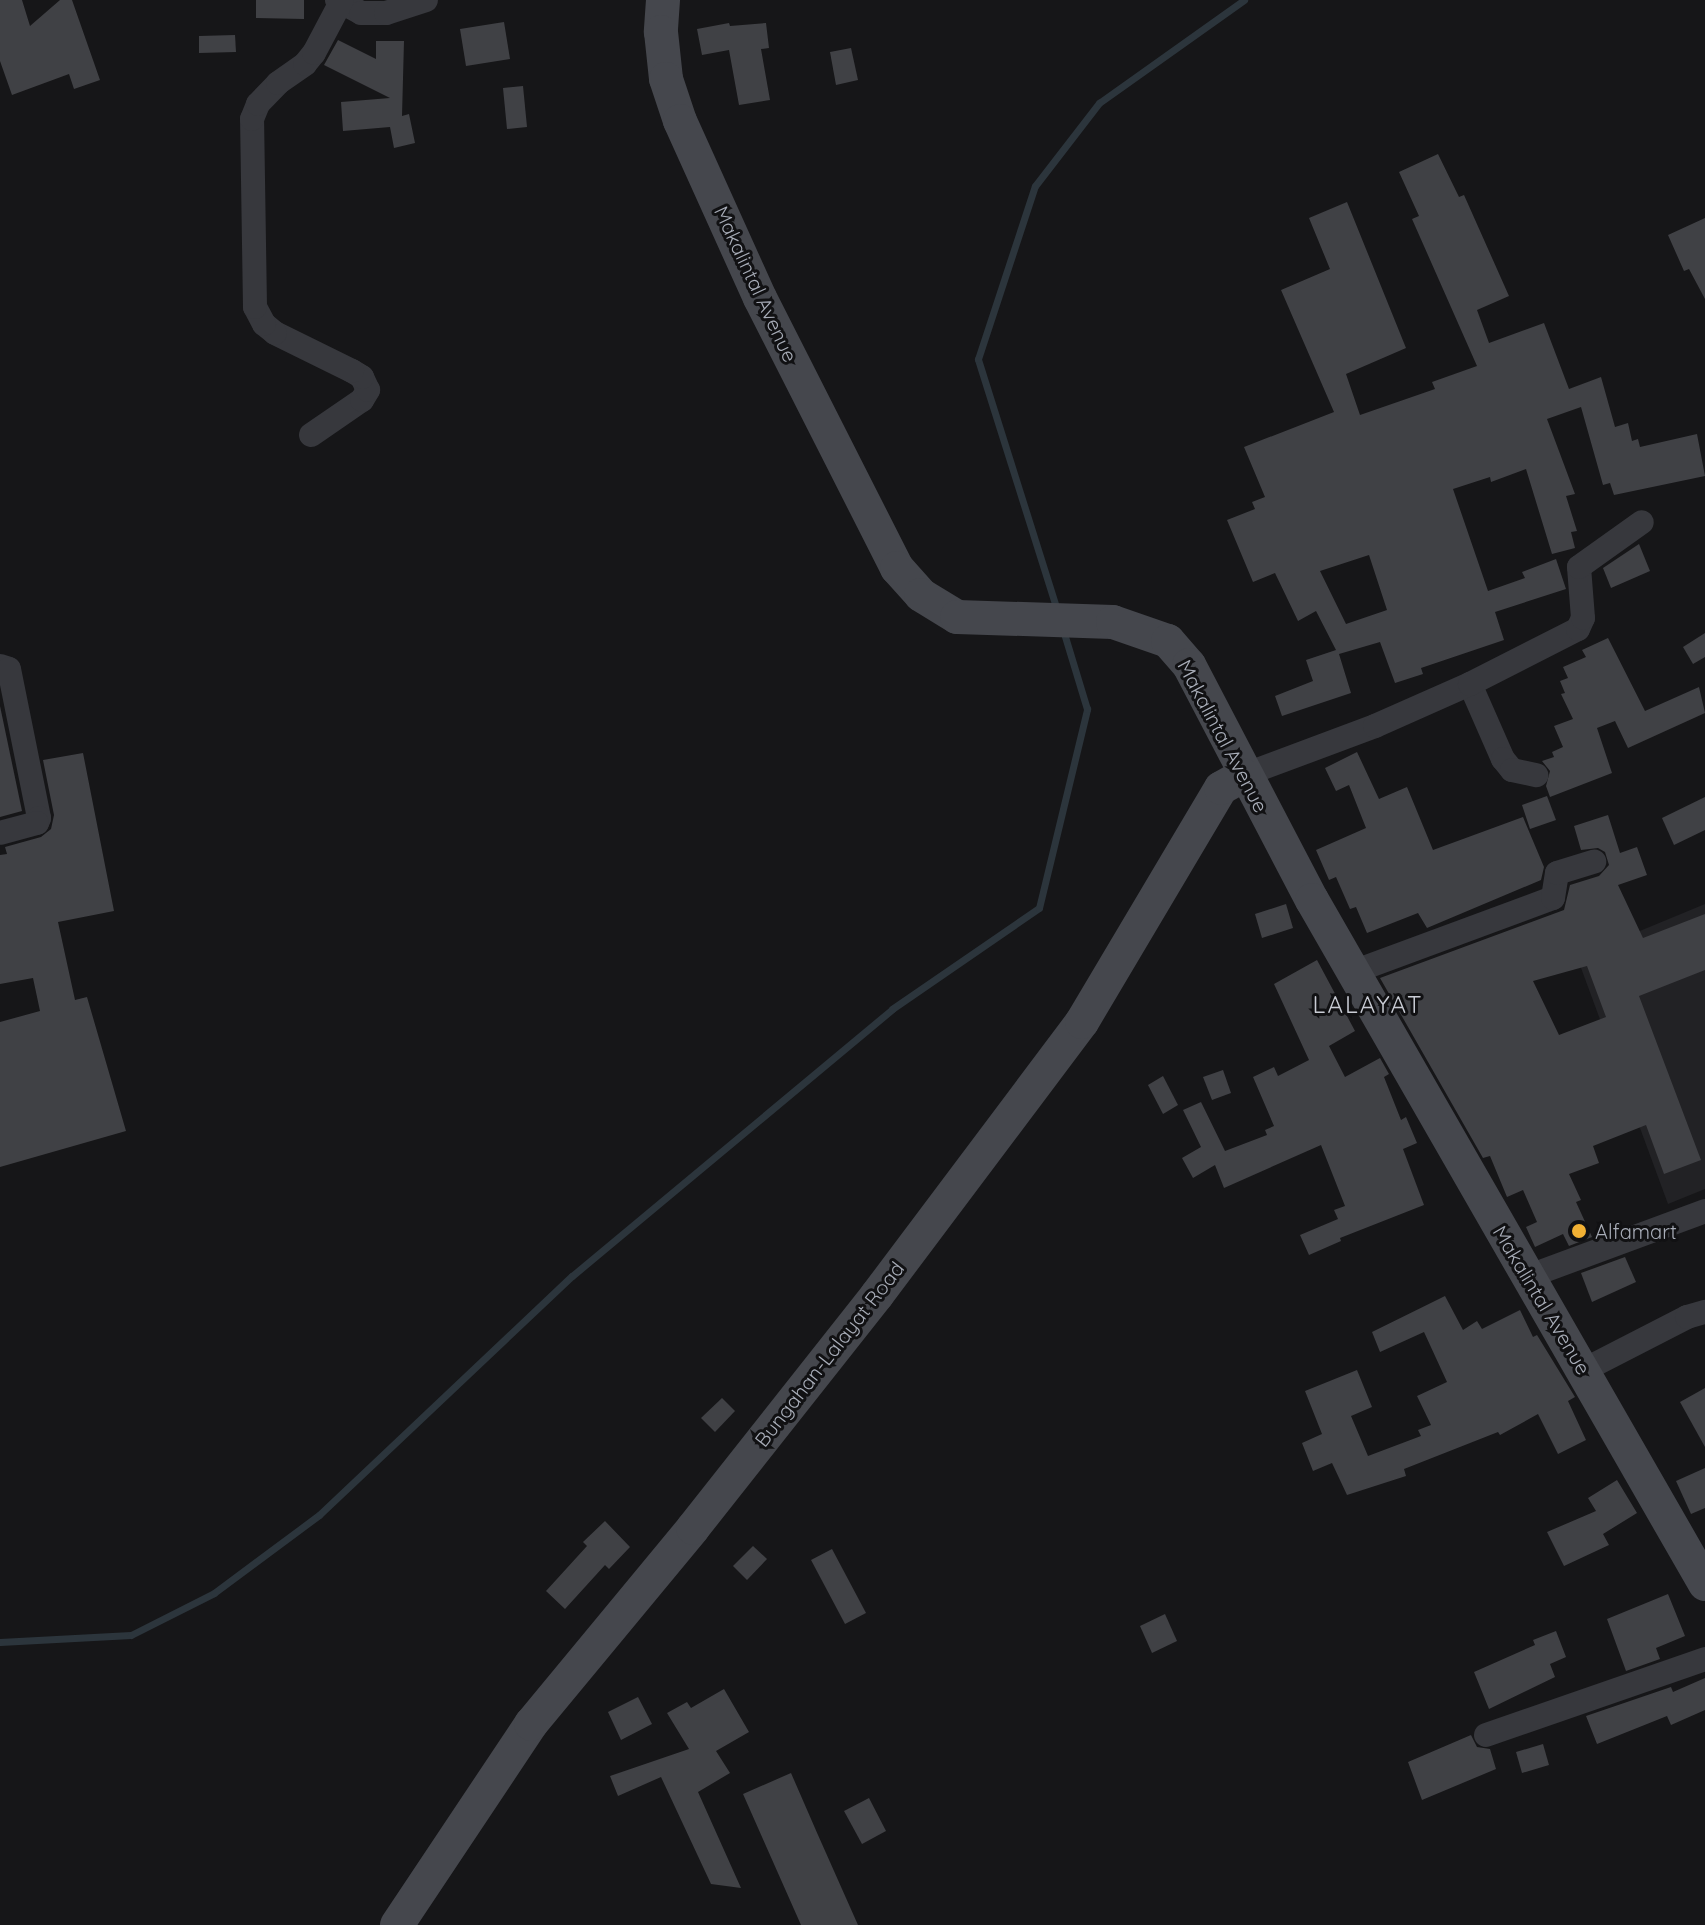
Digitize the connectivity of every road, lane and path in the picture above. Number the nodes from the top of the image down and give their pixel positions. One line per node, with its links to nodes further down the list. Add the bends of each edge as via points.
1 (426, 0): 3 (street, via 386,13 361,13)
2 (663, 0): 8 (main road, Makalintal Avenue, via 666,79 680,121 760,298 897,568 921,595 957,617 1113,622 1168,641 1189,665)
3 (339, 1): 4 (street, via 314,53 258,104 252,119 255,307 275,333 362,377 368,390 362,400)
4 (311, 435)
5 (1642, 522): 7 (street, via 1579,567 1583,618 1578,629)
6 (0, 666): 10 (street, via 9,669 39,818)
7 (1470, 684): 8 (street); 9 (street, via 1503,759 1512,770)
8 (1244, 775): 12 (main road, Makalintal Avenue); 20 (main road, Bungahan-Lalayat Road, via 1221,788 1082,1022 858,1319 531,1724)
9 (1536, 775)
10 (0, 833)
11 (1594, 862): 12 (street, via 1557,873 1553,898)
12 (1353, 972): 14 (main road, Makalintal Avenue)
13 (1705, 1211): 14 (street)
14 (1527, 1277): 16 (main road, Makalintal Avenue)
15 (1705, 1312): 16 (street)
16 (1584, 1370): 17 (main road, Makalintal Avenue)
17 (1705, 1584)
18 (1705, 1659): 19 (street)
19 (1486, 1735)
20 (397, 1925)

